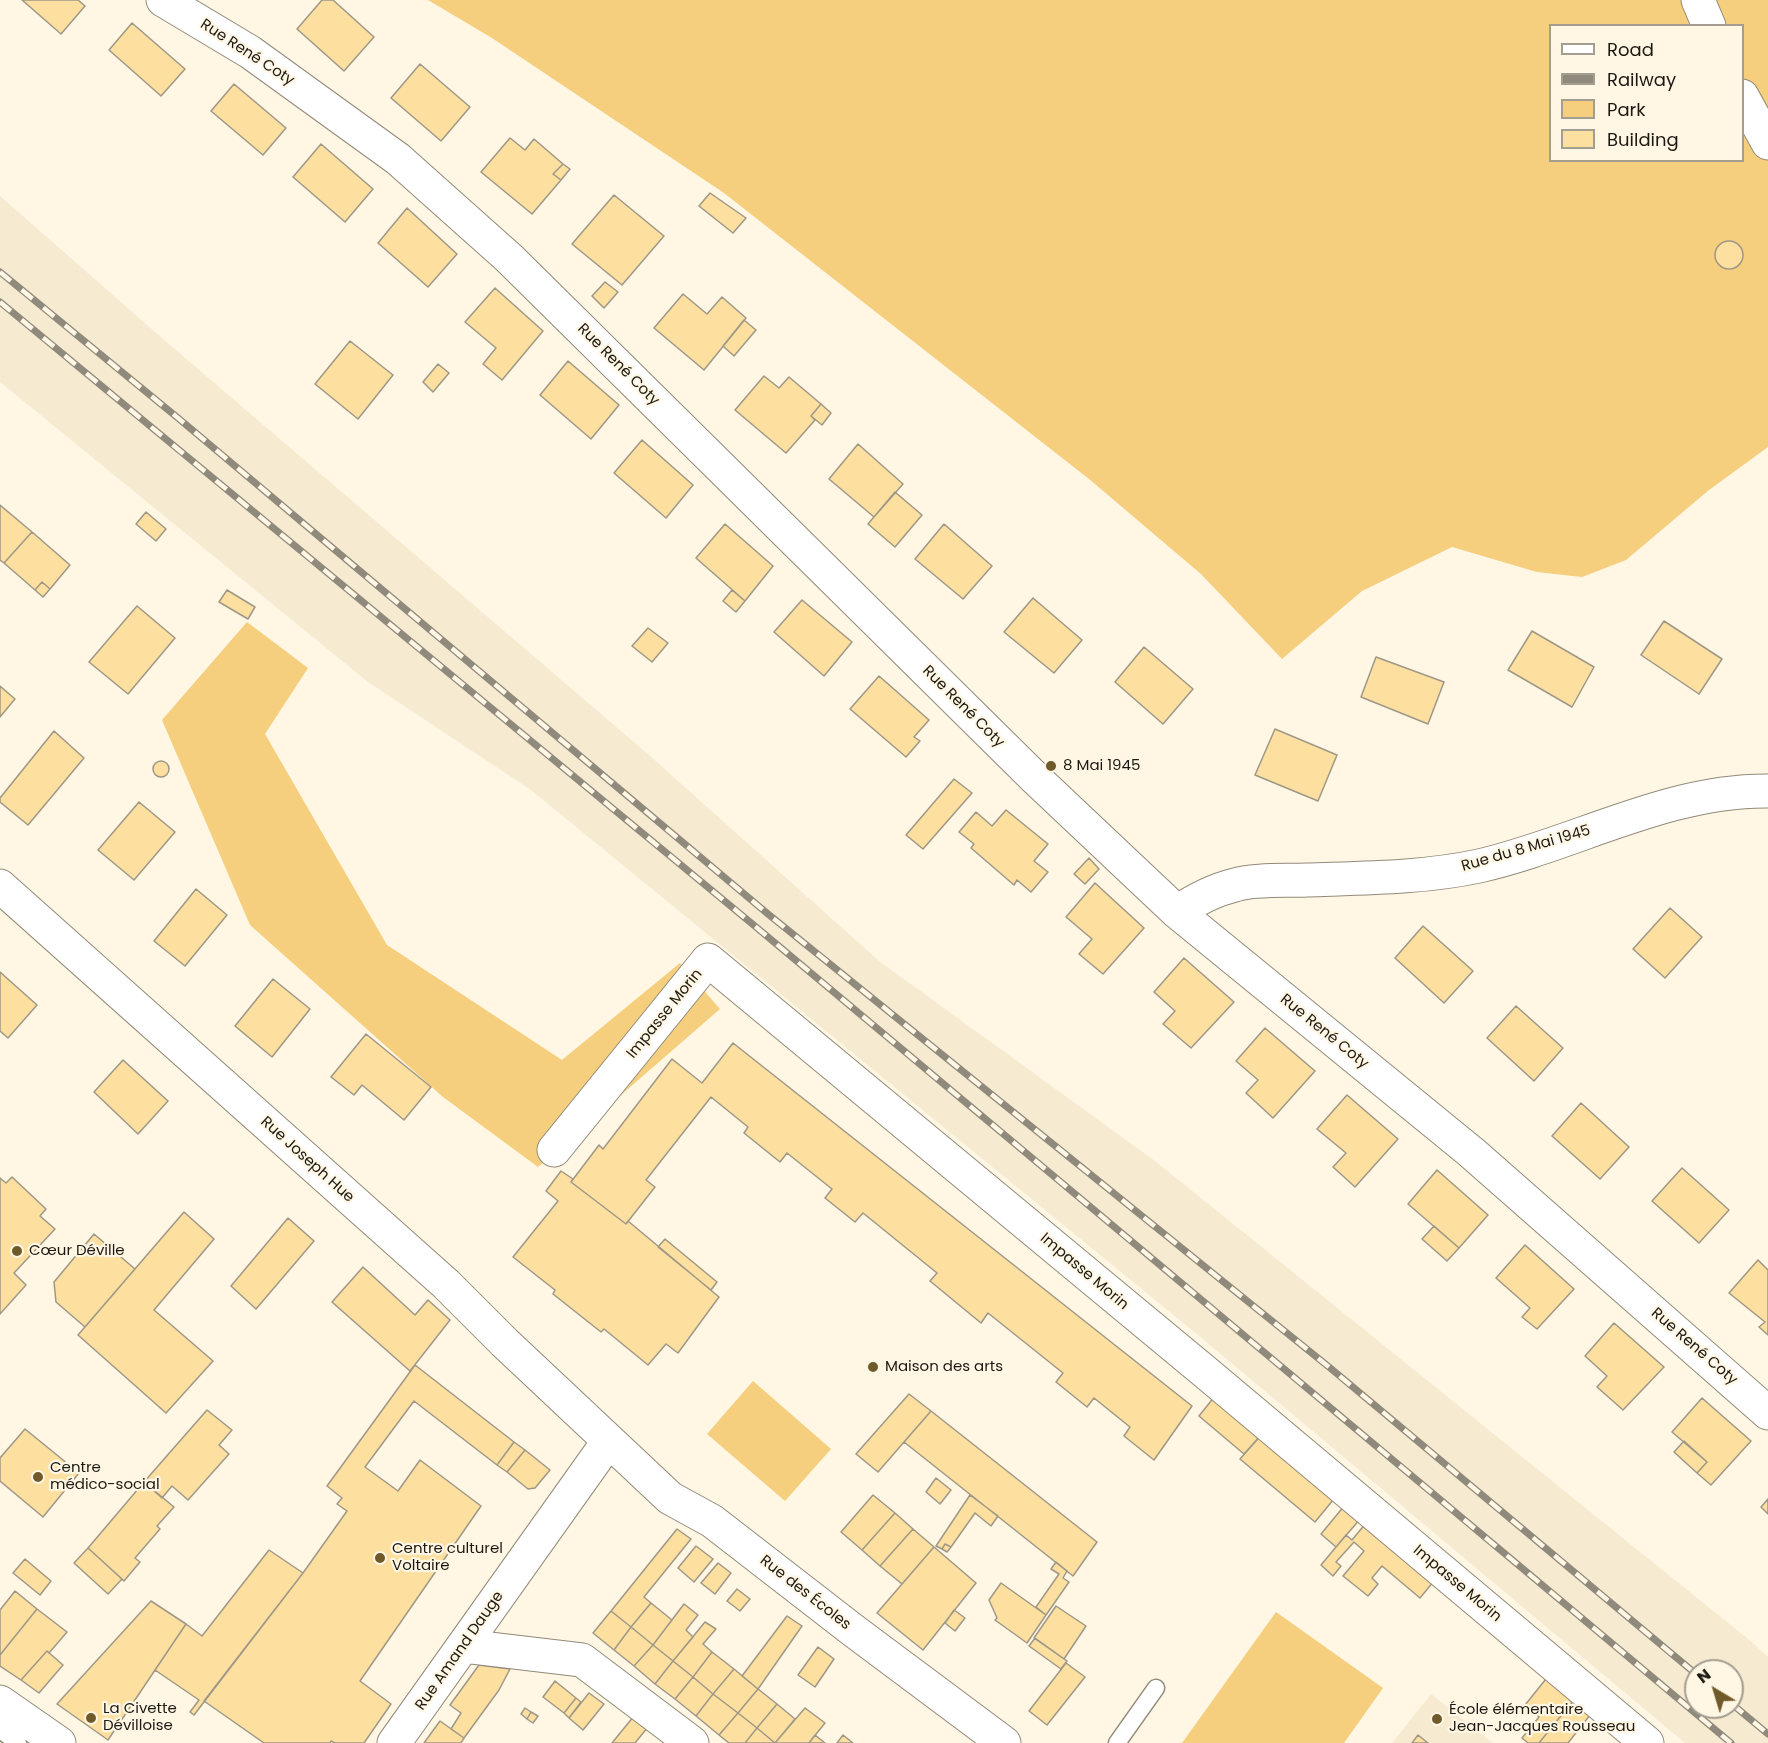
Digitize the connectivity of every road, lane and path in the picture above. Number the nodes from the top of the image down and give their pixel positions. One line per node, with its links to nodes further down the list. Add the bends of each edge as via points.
1 (164, 0): 8 (street, Rue René Coty, via 250,52 398,159 509,258 1035,778)
2 (1698, 0): 3 (street)
3 (1708, 24)
4 (1744, 98): 5 (street)
5 (1768, 143)
6 (1768, 791): 8 (street, Rue du 8 Mai 1945, via 1740,791 1662,807 1479,866 1405,877 1236,884)
7 (0, 885): 11 (street, Rue Joseph Hue, via 446,1284)
8 (1177, 912): 10 (street, Rue René Coty, via 1471,1152)
9 (554, 1150): 22 (street, Impasse Morin, via 708,960)
10 (1768, 1413)
11 (608, 1442): 12 (street, Rue Amand Dauge); 20 (street, Rue des Écoles, via 670,1498 712,1521)
12 (464, 1646): 18 (street, Rue Amand Dauge); 19 (street, via 582,1660)
13 (1156, 1688): 21 (lane)
14 (0, 1702): 17 (street)
15 (0, 1730): 16 (lane)
16 (18, 1743)
17 (59, 1743)
18 (394, 1743)
19 (692, 1743)
20 (1004, 1743)
21 (1117, 1743)
22 (1647, 1743)

